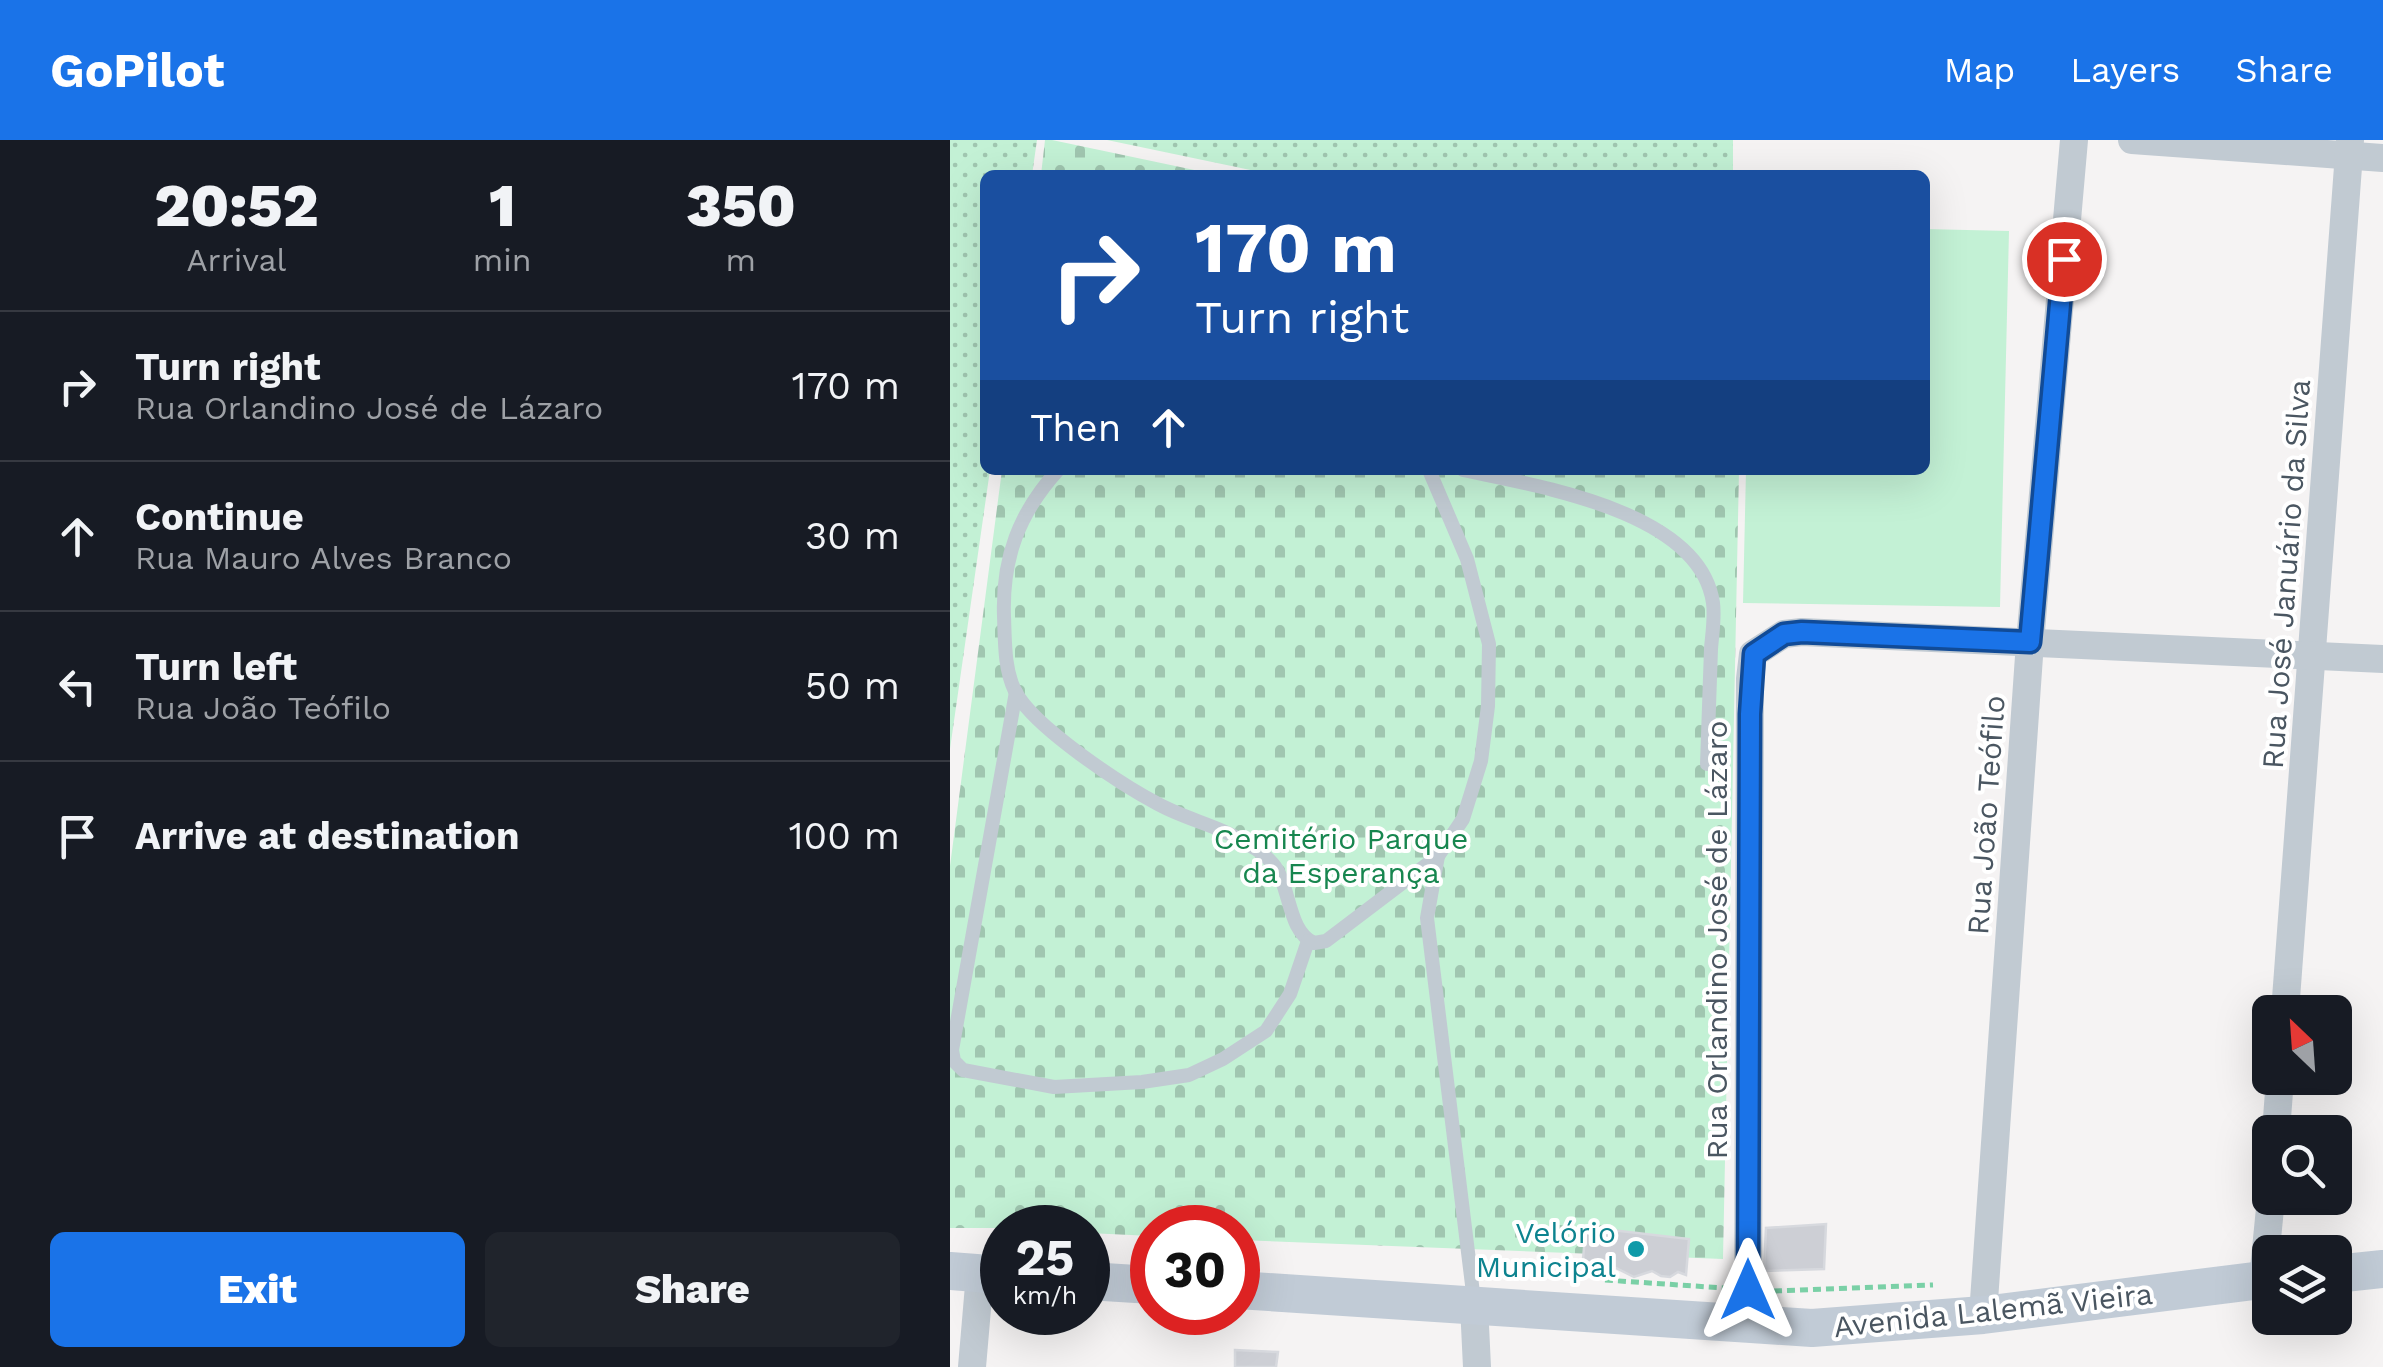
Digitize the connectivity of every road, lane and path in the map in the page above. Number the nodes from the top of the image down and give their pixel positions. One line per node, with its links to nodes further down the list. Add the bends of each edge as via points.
1 (2074, 140): 8 (street, Rua João Teófilo)
2 (2132, 140): 3 (street)
3 (2350, 148): 4 (street); 9 (street, Rua José Januário da Silva)
4 (2383, 158)
5 (1053, 475): 11 (lane, via 1018,530 1002,581 1005,652)
6 (1431, 475): 13 (lane, via 1467,559 1489,644 1480,762 1462,819)
7 (1487, 475): 12 (lane, via 1627,514 1678,544 1700,568 1713,602)
8 (2030, 642): 9 (street); 22 (street, Rua João Teófilo); 24 (street, Rua Orlandino José de Lázaro, via 1784,634 1754,654)
9 (2312, 654): 10 (street); 15 (street, Rua José Januário da Silva)
10 (2383, 659)
11 (1016, 692): 14 (lane, via 1059,740 1160,806 1250,845 1274,866); 14 (lane, via 952,1050 962,1070 1054,1087 1190,1075 1266,1030 1290,994)
12 (1707, 764)
13 (1438, 856): 14 (lane, via 1326,941); 23 (lane, via 1427,918)
14 (1308, 941)
15 (2286, 995)
16 (2352, 1264): 17 (main road)
17 (2383, 1270)
18 (2252, 1271): 22 (main road, Avenida Lalemã Vieira)
19 (977, 1273): 25 (street)
20 (1602, 1280): 24 (path)
21 (1260, 1291): 23 (main road, Avenida Lalemã Vieira)
22 (1986, 1299): 24 (path); 24 (main road, Avenida Lalemã Vieira, via 1812,1328)
23 (1474, 1305): 24 (main road, Avenida Lalemã Vieira); 26 (street)
24 (1748, 1307)
25 (972, 1367)
26 (1476, 1367)

